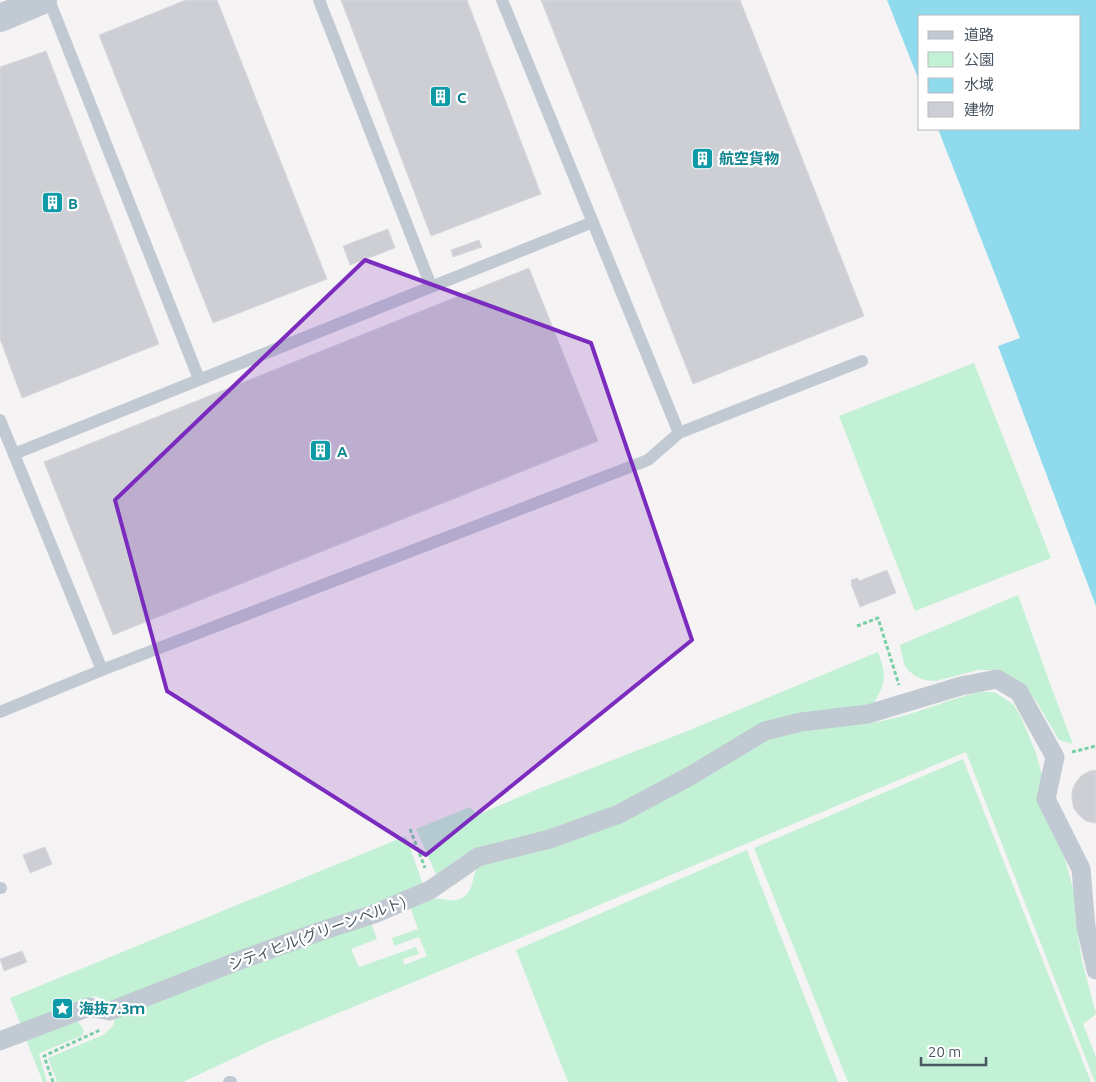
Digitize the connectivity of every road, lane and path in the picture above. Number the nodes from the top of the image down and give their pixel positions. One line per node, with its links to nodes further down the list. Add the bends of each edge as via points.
1 (43, 0): 5 (street)
2 (49, 0): 9 (lane)
3 (319, 0): 7 (lane)
4 (502, 0): 6 (lane)
5 (0, 18)
6 (593, 222): 7 (lane); 11 (lane)
7 (431, 286): 9 (lane)
8 (862, 360): 11 (lane)
9 (199, 379): 12 (lane)
10 (0, 420): 12 (lane)
11 (678, 433): 14 (lane, via 648,460)
12 (14, 454): 14 (lane)
13 (857, 626): 15 (path, via 878,618)
14 (102, 670): 16 (lane)
15 (904, 703): 18 (street, シティヒル(グリーンベルト), via 868,714 801,722 765,731 619,814 550,839 478,857); 19 (street, シティヒル(グリーンベルト), via 960,686 997,680 1019,692 1055,757 1046,799 1081,869 1086,927)
16 (0, 712)
17 (410, 830): 18 (path)
18 (433, 887): 21 (street, シティヒル(グリーンベルト), via 374,914 321,931 110,1012 89,1006)
19 (1096, 970)
20 (86, 1037): 22 (path, via 44,1056)
21 (0, 1041)
22 (53, 1082)

